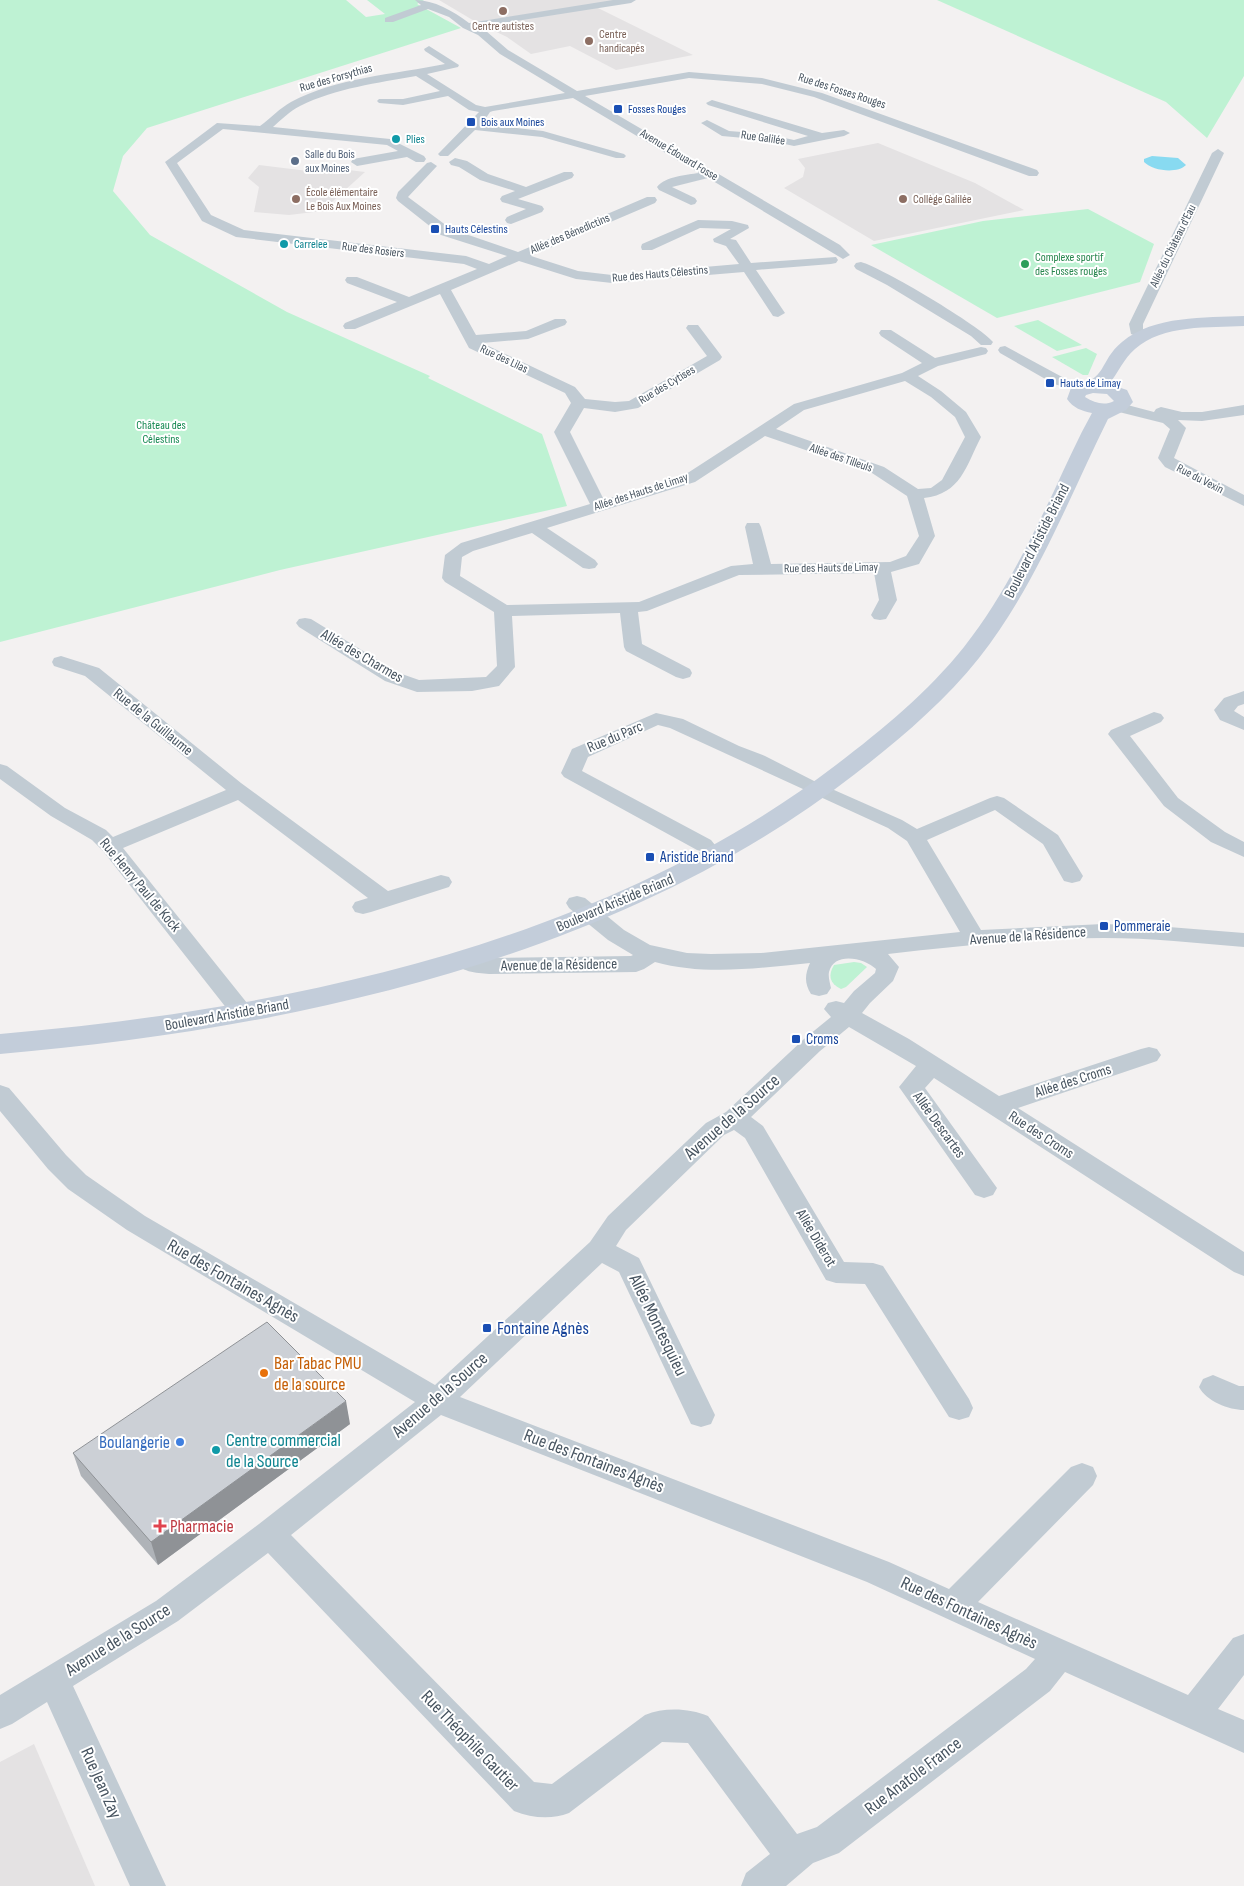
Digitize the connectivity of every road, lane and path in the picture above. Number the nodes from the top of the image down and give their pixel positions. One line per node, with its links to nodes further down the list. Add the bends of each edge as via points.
1 (631, 0): 4 (street)
2 (424, 3): 3 (street); 4 (street, Avenue Édouard Fosse)
3 (390, 20)
4 (466, 23): 9 (street, Avenue Édouard Fosse, via 492,43)
5 (429, 50): 6 (street, Rue des Forsythias, via 454,65)
6 (419, 73): 8 (street); 17 (street, Rue des Forsythias, via 359,82 296,104)
7 (762, 81): 9 (street, Rue des Fosses Rouges, via 689,75); 12 (street, Rue Galilée, via 707,105); 18 (street, Rue des Fosses Rouges, via 818,95)
8 (449, 93): 10 (street, via 403,102); 11 (street, via 473,108)
9 (576, 94): 11 (street, Rue des Fosses Rouges); 29 (street, Avenue Édouard Fosse)
10 (383, 101)
11 (485, 110): 16 (street)
12 (751, 115): 20 (street, Rue Galilée); 20 (street, Rue Galilée, via 703,124 726,134 794,143)
13 (208, 124): 14 (street)
14 (221, 125): 17 (street); 41 (street, Rue des Rosiers, via 171,162 206,218 242,234 466,260)
15 (938, 125): 18 (street)
16 (473, 126): 23 (street); 24 (street, via 543,134)
17 (264, 129): 21 (street, via 390,142)
18 (918, 131): 28 (street, Rue des Fosses Rouges)
19 (844, 133): 20 (street, Rue Galilée)
20 (822, 137)
21 (407, 153): 25 (street); 27 (street)
22 (1218, 153): 51 (street, Allée du Château d'Eau, via 1136,324 1136,331)
23 (444, 154): 26 (street, via 453,156); 27 (street, via 432,154)
24 (620, 156)
25 (358, 162)
26 (455, 162): 27 (street, via 448,165); 31 (street, via 484,177)
27 (426, 163): 38 (street, Rue des Hauts Célestins, via 402,198 446,232)
28 (1033, 173)
29 (710, 174): 33 (street, via 672,182 664,187); 39 (street, Avenue Édouard Fosse, via 835,248)
30 (568, 175): 31 (street)
31 (527, 191): 34 (street, via 506,199 538,209)
32 (650, 200): 38 (street, Allée des Bénedictins)
33 (691, 201)
34 (511, 220)
35 (686, 229): 36 (street); 36 (street, via 698,224 742,228); 37 (street)
36 (719, 239): 40 (street, via 731,243)
37 (647, 247)
38 (518, 256): 40 (street, Rue des Hauts Célestins, via 569,274 612,279); 41 (street, Allée des Bénedictins)
39 (837, 258): 40 (street, Rue des Hauts Célestins); 53 (street, via 849,266 860,266 909,292 976,333)
40 (746, 266): 45 (street)
41 (490, 269): 43 (street)
42 (352, 280): 44 (street)
43 (444, 288): 44 (street); 52 (street, Rue des Lilas)
44 (409, 302): 48 (street)
45 (778, 312)
46 (1244, 321): 51 (main road, via 1180,326)
47 (560, 322): 52 (street, via 528,335)
48 (350, 326)
49 (693, 328): 59 (street, Rue des Cytises, via 715,357 633,405 615,407)
50 (886, 333): 55 (street)
51 (1144, 335): 54 (main road)
52 (471, 340): 59 (street, Rue des Lilas, via 474,345 570,390)
53 (984, 347): 55 (street, Allée des Hauts de Limay); 57 (street, Allée des Hauts de Limay, via 997,354 1005,350)
54 (1127, 347): 57 (main road, via 1101,384); 58 (main road, via 1114,386)
55 (933, 363): 56 (street, Allée des Hauts de Limay)
56 (907, 376): 61 (street, Allée des Hauts de Limay, via 799,407); 62 (street, via 961,415 973,437 949,483 935,492)
57 (1084, 394): 58 (main road, via 1104,388); 80 (main road, Boulevard Aristide Briand, via 1087,414 1031,541 970,639 942,673 899,715)
58 (1118, 402): 60 (street, via 1184,418); 63 (street, Rue du Vexin, via 1175,424 1177,433 1166,458 1171,464); 80 (main road, Boulevard Aristide Briand, via 1100,416 1027,567 982,639 917,710 863,757)
59 (578, 403): 64 (street, via 562,432)
60 (1244, 410)
61 (763, 430): 62 (street, Allée des Tilleuls, via 878,470); 64 (street, Allée des Hauts de Limay, via 689,479)
62 (915, 494): 68 (street, Rue des Hauts de Limay, via 927,536 913,560)
63 (1244, 502)
64 (599, 506): 65 (street, Allée des Hauts de Limay)
65 (533, 526): 67 (street); 71 (street, Allée des Hauts de Limay, via 467,547 454,555 451,578)
66 (753, 528): 69 (street)
67 (589, 564)
68 (882, 568): 69 (street, Rue des Hauts de Limay); 72 (street, via 888,600)
69 (763, 569): 70 (street, Rue des Hauts de Limay, via 737,570 641,607)
70 (628, 608): 71 (street, Rue des Hauts de Limay); 75 (street, via 634,647)
71 (503, 610): 73 (street, Allée des Charmes, via 506,667 492,682 472,685 417,686 392,677)
72 (880, 615)
73 (305, 623)
74 (61, 662): 81 (street, Rue de la Guillaume, via 92,672)
75 (683, 673)
76 (1244, 697): 78 (street, via 1231,702 1224,710 1227,716)
77 (1154, 718): 85 (street, via 1118,734 1171,802 1218,837)
78 (1244, 724)
79 (0, 770): 84 (street, Rue Henry Paul de Kock, via 58,812 99,835)
80 (814, 788): 82 (street, via 895,824); 83 (main road, Boulevard Aristide Briand); 83 (street, Rue du Parc, via 676,723 656,719 579,753 571,773); 90 (main road, Boulevard Aristide Briand, via 777,819 681,874)
81 (239, 792): 84 (street); 88 (street, Rue de la Guillaume)
82 (915, 837): 86 (street, via 998,802 1051,840); 91 (street)
83 (704, 845): 90 (main road, Boulevard Aristide Briand)
84 (110, 846): 100 (street, Rue Henry Paul de Kock)
85 (1244, 850)
86 (1072, 876)
87 (442, 882): 88 (street)
88 (384, 899): 89 (street)
89 (363, 907)
90 (583, 908): 95 (street, Avenue de la Résidence, via 631,944); 97 (main road, Boulevard Aristide Briand); 100 (main road, Boulevard Aristide Briand)
91 (975, 938): 92 (street, Avenue de la Résidence, via 1104,931); 93 (street, Avenue de la Résidence)
92 (1244, 940)
93 (932, 943): 94 (street, Avenue de la Résidence); 98 (street, Avenue de la Résidence, via 919,949)
94 (843, 952): 96 (street, Avenue de la Résidence); 98 (street, via 872,954 883,960 888,966); 99 (street, via 824,958 818,968 817,980)
95 (651, 953): 96 (street, Avenue de la Résidence, via 681,960); 97 (street, Avenue de la Résidence, via 636,964)
96 (756, 959): 99 (street, Avenue de la Résidence, via 791,968 806,976)
97 (477, 963): 100 (main road, Boulevard Aristide Briand, via 305,1000)
98 (885, 976): 99 (street, Avenue de la Source)
99 (837, 1004): 104 (street, Rue des Croms); 107 (street, Avenue de la Source)
100 (240, 1009): 101 (main road, Boulevard Aristide Briand); 102 (main road, Boulevard Aristide Briand, via 121,1033)
101 (0, 1035)
102 (0, 1044)
103 (1149, 1055): 106 (street, Allée des Croms)
104 (932, 1064): 106 (street, Rue des Croms); 108 (street, Allée Descartes, via 912,1087)
105 (0, 1094): 113 (street, Rue des Fontaines Agnès, via 57,1162 96,1197)
106 (997, 1106): 110 (street, Rue des Croms)
107 (735, 1118): 109 (street, Avenue de la Source, via 715,1129 617,1223); 114 (street, Allée Diderot, via 754,1132 836,1272 874,1274)
108 (984, 1188)
109 (599, 1249): 113 (street, Avenue de la Source); 115 (street, Allée Montesquieu, via 628,1265)
110 (1244, 1264)
111 (1213, 1388): 112 (street)
112 (1244, 1398)
113 (437, 1401): 117 (street, Avenue de la Source); 118 (street, Rue des Fontaines Agnès, via 878,1572)
114 (959, 1408)
115 (701, 1415)
116 (1082, 1476): 118 (street)
117 (270, 1534): 121 (street, Avenue de la Source, via 167,1611); 125 (street, Rue Théophile Gautier, via 526,1799 557,1801 657,1726 696,1728)
118 (954, 1605): 120 (street, Rue des Fontaines Agnès)
119 (1244, 1649): 123 (street)
120 (1059, 1654): 123 (street, Rue des Fontaines Agnès); 125 (street, Rue Anatole France, via 1038,1680 827,1842 803,1849)
121 (54, 1680): 122 (street, Avenue de la Source); 126 (street, Rue Jean Zay)
122 (0, 1713)
123 (1193, 1715): 124 (street, Rue des Fontaines Agnès)
124 (1244, 1737)
125 (793, 1858): 127 (street, Rue Anatole France)
126 (148, 1886)
127 (759, 1886)

